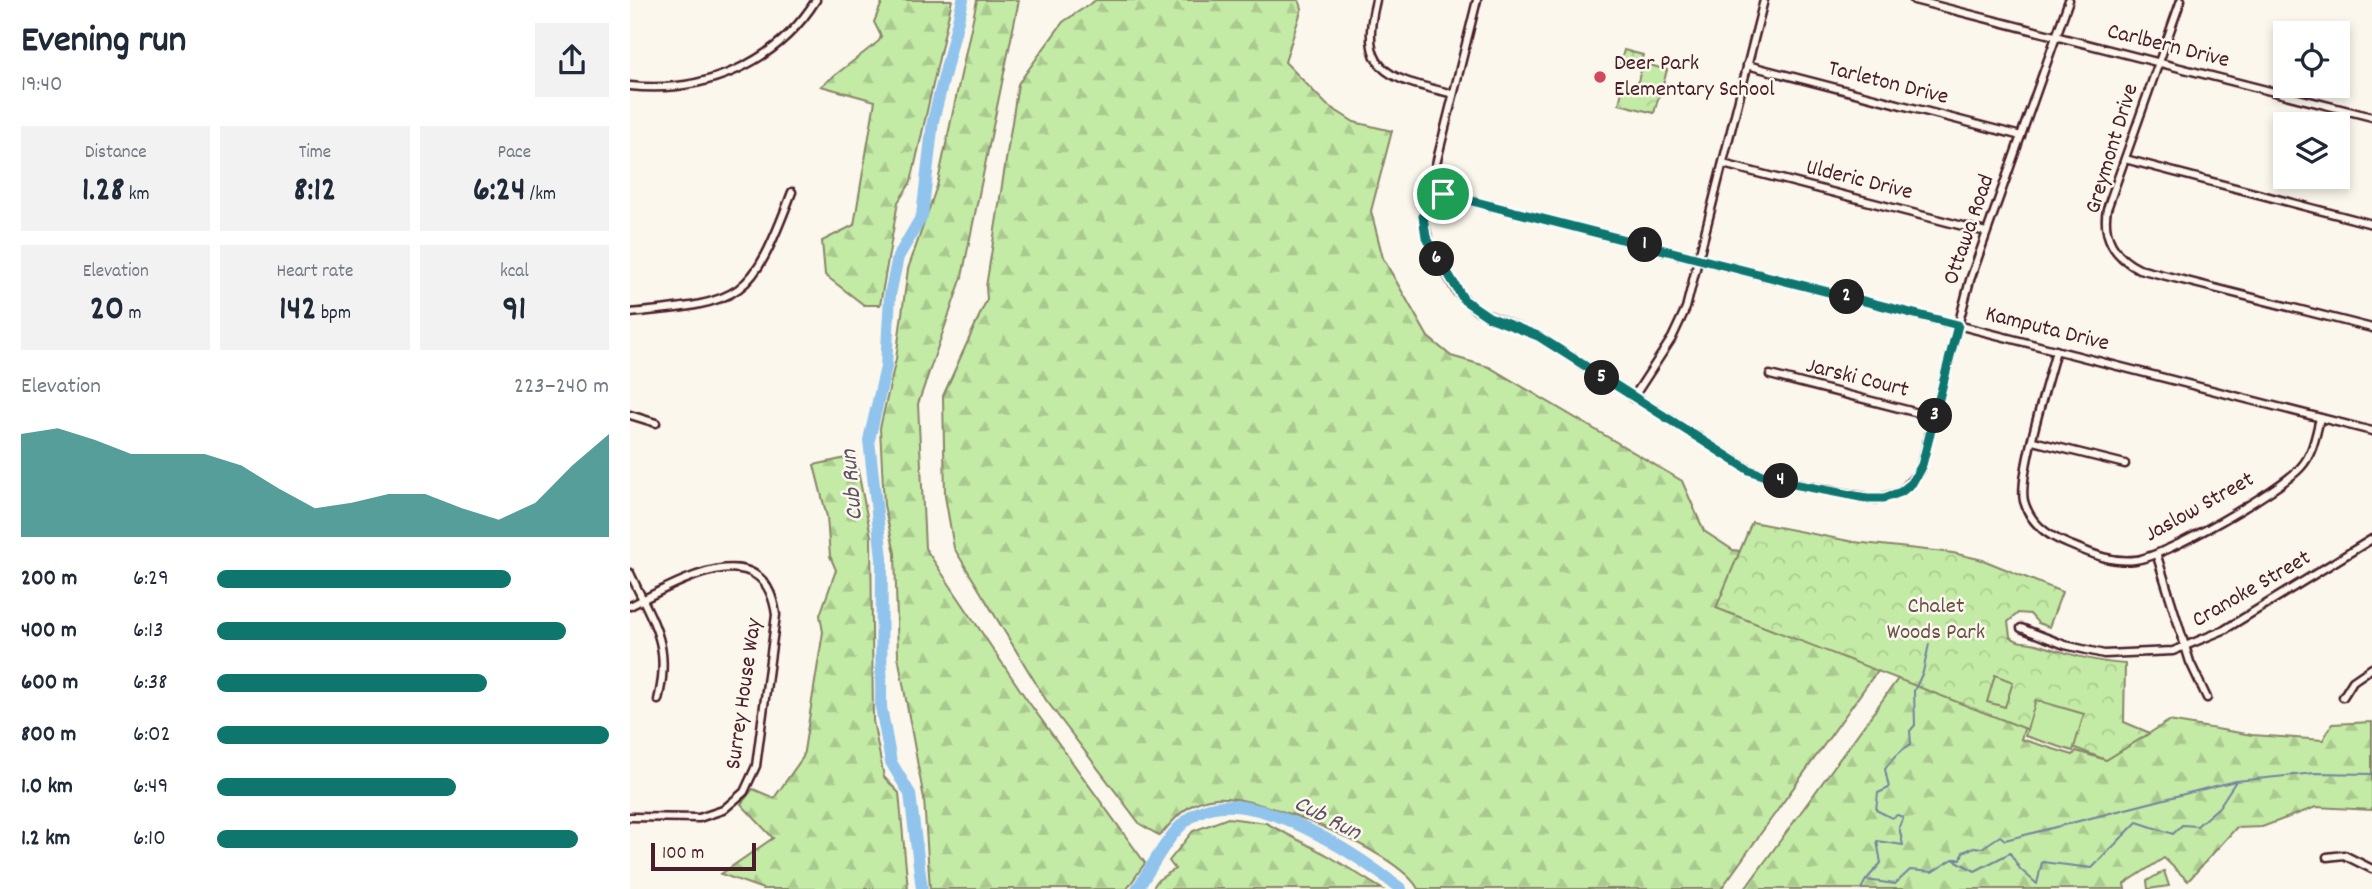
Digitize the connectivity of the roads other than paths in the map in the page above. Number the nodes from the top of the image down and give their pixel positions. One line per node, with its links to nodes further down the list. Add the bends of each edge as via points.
1 (816, 0): 11 (street, via 783,39 734,71 691,86)
2 (1376, 0): 12 (street, via 1369,32 1378,63 1397,79)
3 (1477, 0): 12 (street)
4 (1764, 0): 10 (street)
5 (1914, 0): 8 (street, Carlbern Drive)
6 (2069, 0): 8 (street, Ottawa Road)
7 (2181, 0): 9 (street, Greymont Drive)
8 (2057, 36): 9 (street, Carlbern Drive); 14 (street, Ottawa Road)
9 (2159, 62): 13 (street, Carlbern Drive); 15 (street, Greymont Drive)
10 (1748, 65): 14 (street, Tarleton Drive); 16 (street)
11 (630, 86)
12 (1453, 94): 17 (street)
13 (2372, 117)
14 (2021, 136): 20 (street, Ottawa Road)
15 (2125, 159): 19 (street); 24 (street, Greymont Drive, via 2105,225 2113,248 2129,264)
16 (1723, 164): 20 (street, Ulderic Drive); 21 (street)
17 (1429, 190): 21 (street, Kamputa Drive); 27 (street, via 1423,216 1426,237 1464,300 1489,317 1538,336)
18 (792, 192): 22 (street, via 765,261 736,291 694,307)
19 (2372, 224)
20 (1986, 232): 23 (street, Ottawa Road)
21 (1698, 259): 23 (street, Kamputa Drive); 27 (street, via 1679,327)
22 (630, 313)
23 (1958, 325): 25 (street, Kamputa Drive); 29 (street, Ottawa Road)
24 (2372, 328)
25 (2056, 350): 30 (street, Kamputa Drive); 33 (street, Jaslow Street)
26 (1770, 375): 29 (street, Jarski Court)
27 (1633, 398): 29 (street, Ottawa Road, via 1761,475 1866,498 1901,492 1914,479)
28 (630, 415): 31 (street)
29 (1934, 417)
30 (2320, 418): 32 (street, Kamputa Drive); 36 (street, Jaslow Street, via 2309,455 2291,477)
31 (656, 423)
32 (2372, 431)
33 (2034, 441): 34 (street); 36 (street, Jaslow Street, via 2023,492 2028,511 2041,529 2106,558 2129,561)
34 (2125, 464)
35 (2372, 539): 41 (street, Cranoke Street, via 2224,630)
36 (2157, 556): 41 (street)
37 (630, 573): 38 (street)
38 (643, 600): 39 (street, Surrey House Way); 45 (street, via 664,653); 46 (street, Surrey House Way, via 706,571 736,568 756,577 768,590 776,620 756,766 744,792 723,810 699,818)
39 (630, 606)
40 (2021, 628): 41 (street, Cranoke Street, via 2104,654 2154,654)
41 (2186, 647): 44 (street)
42 (2372, 668): 43 (street, via 2353,681)
43 (2343, 697)
44 (2207, 698)
45 (658, 701)
46 (630, 817)
47 (2327, 857): 48 (street, via 2344,855)
48 (2372, 869)

